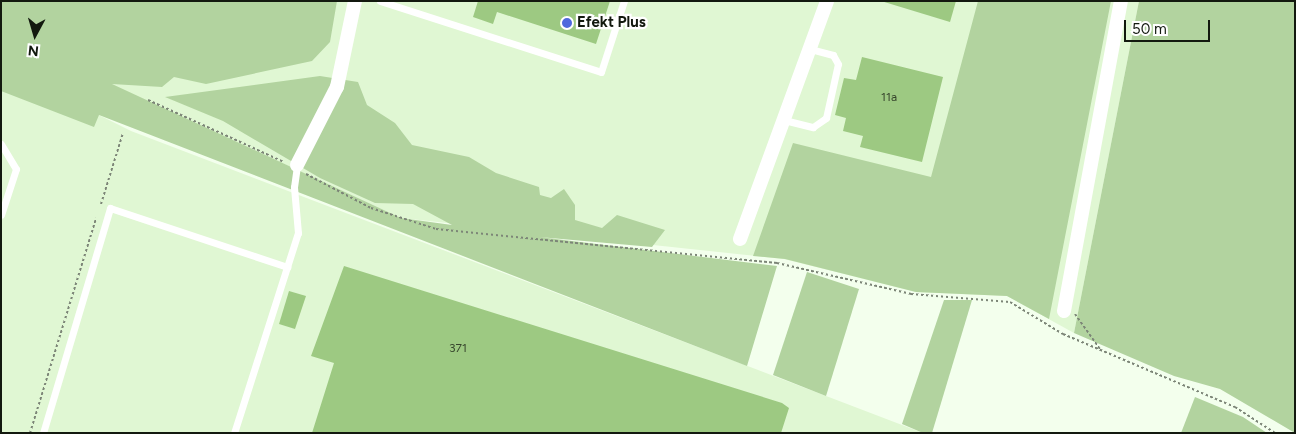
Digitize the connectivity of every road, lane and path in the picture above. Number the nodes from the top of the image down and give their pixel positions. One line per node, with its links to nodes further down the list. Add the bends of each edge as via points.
1 (354, 1): 11 (street, via 339,78)
2 (380, 1): 3 (lane, via 601,72)
3 (624, 1)
4 (827, 1): 6 (street)
5 (1121, 1): 15 (street)
6 (810, 49): 8 (street); 8 (lane, via 833,56 838,64 826,118 813,127)
7 (148, 100): 11 (path)
8 (784, 120): 13 (street)
9 (123, 133): 17 (path)
10 (1, 144): 12 (lane, via 16,169)
11 (297, 167): 14 (lane, via 298,233); 16 (path, via 371,208 436,228 777,263 911,294 996,299 1023,307 1063,334)
12 (1, 215)
13 (740, 239)
14 (287, 267): 18 (lane, via 110,208); 19 (lane)
15 (1064, 308): 16 (path, via 1071,306)
16 (1102, 350): 20 (path, via 1236,407)
17 (30, 433)
18 (43, 433)
19 (234, 433)
20 (1275, 433)

